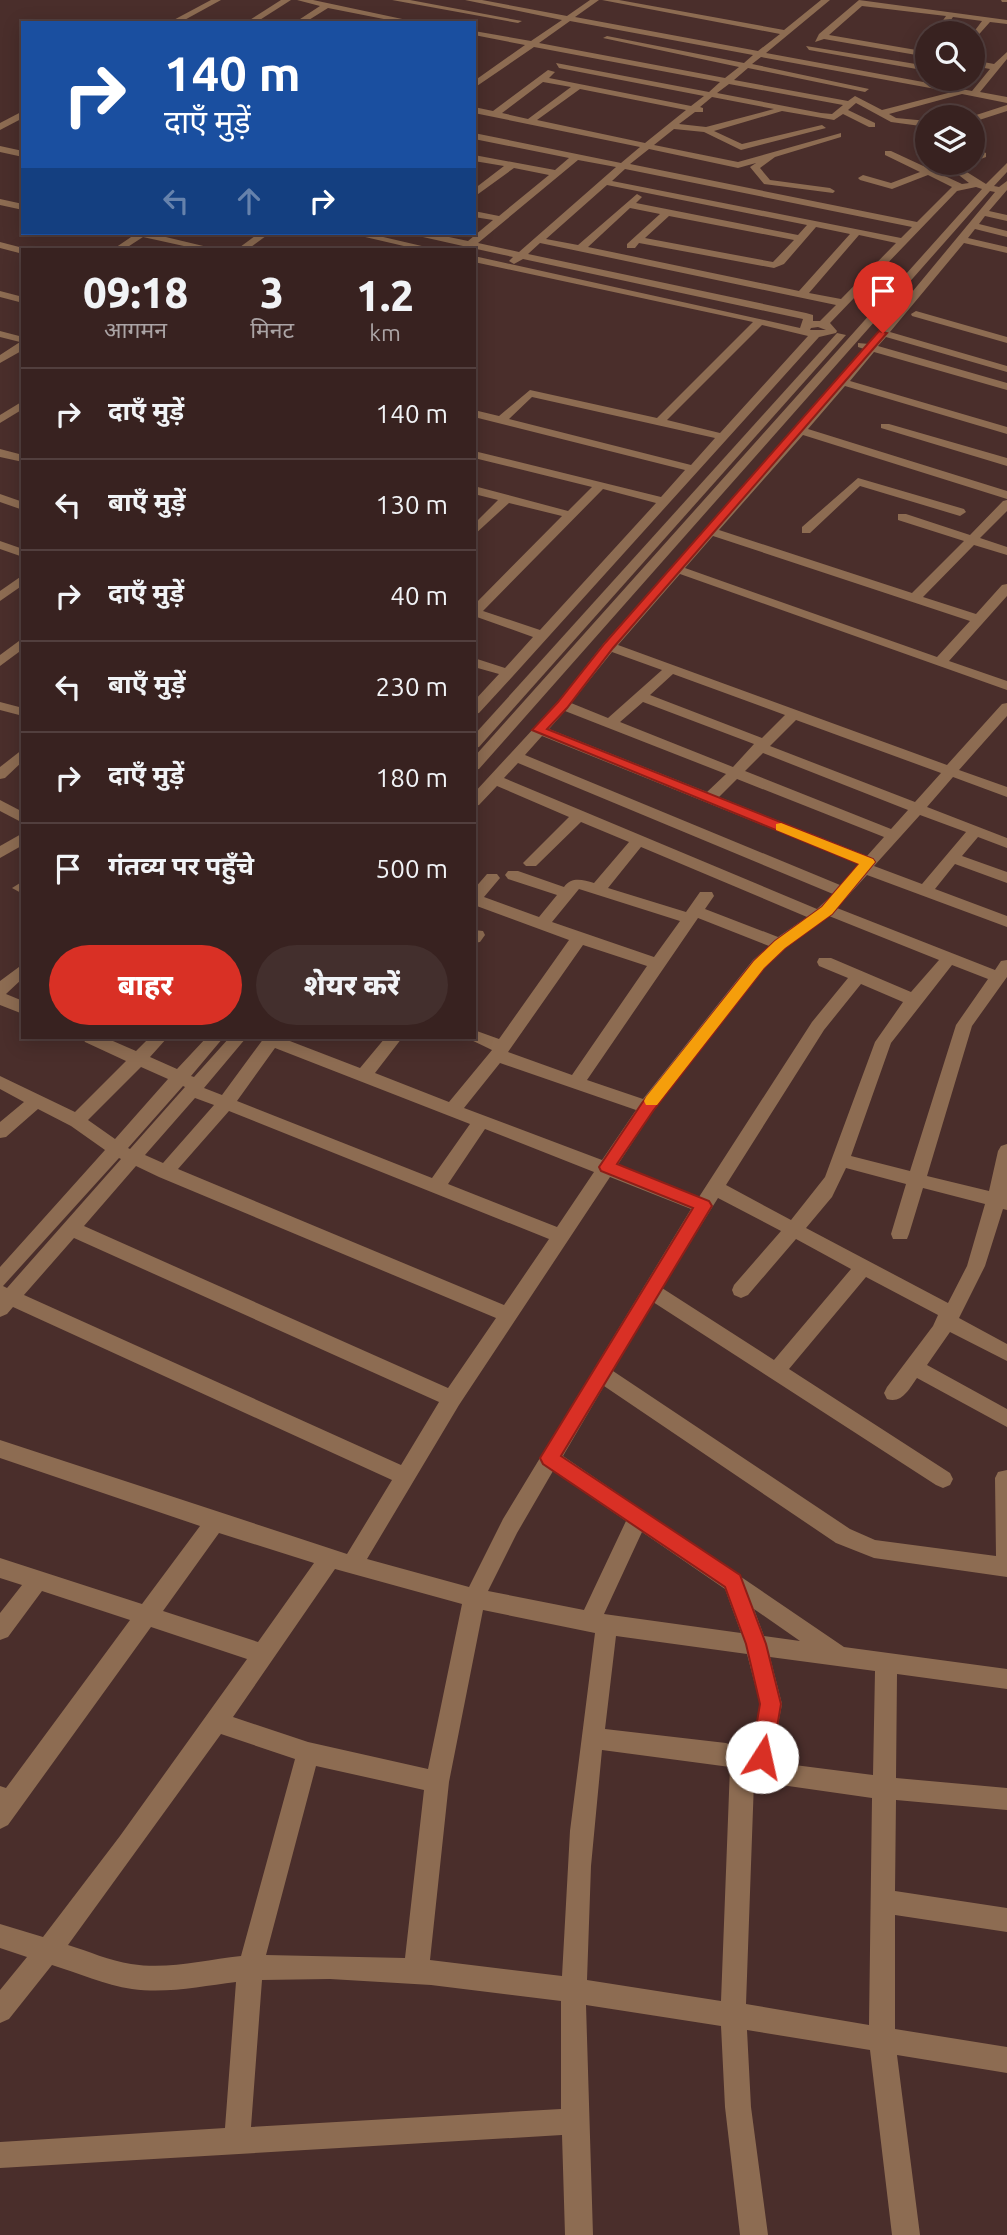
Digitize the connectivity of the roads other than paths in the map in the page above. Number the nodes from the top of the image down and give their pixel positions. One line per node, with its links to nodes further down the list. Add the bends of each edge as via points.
1 (217, 0): 24 (street)
2 (229, 0): 25 (street)
3 (287, 0): 26 (street)
4 (301, 0): 15 (street)
5 (396, 0): 16 (street)
6 (431, 0): 16 (street)
7 (469, 0): 19 (street)
8 (595, 0): 22 (street)
9 (606, 0): 12 (street)
10 (664, 0): 18 (street)
11 (827, 0): 36 (street)
12 (624, 1): 18 (street)
13 (863, 1): 21 (street); 39 (street)
14 (362, 2): 20 (street)
15 (327, 5): 20 (street); 27 (street)
16 (422, 5): 28 (street); 31 (street)
17 (538, 6): 19 (street)
18 (653, 8): 36 (street)
19 (530, 11): 22 (street)
20 (363, 12): 28 (street)
21 (951, 15): 23 (street); 29 (street)
22 (569, 19): 34 (street); 44 (street)
23 (987, 20): 30 (street); 32 (street)
24 (176, 21)
25 (192, 21)
26 (252, 21)
27 (301, 21)
28 (396, 21)
29 (947, 21)
30 (1007, 22)
31 (528, 23)
32 (985, 23)
33 (541, 26): 34 (street)
34 (555, 28): 35 (street); 40 (street)
35 (568, 30)
36 (788, 33): 44 (street)
37 (476, 35): 40 (street)
38 (596, 36): 48 (street)
39 (822, 36): 41 (street); 42 (street)
40 (533, 44): 43 (street); 57 (street)
41 (809, 48): 46 (street); 50 (street)
42 (915, 51)
43 (576, 52): 47 (street); 55 (street)
44 (759, 54): 46 (street); 48 (street)
45 (1007, 54): 51 (street)
46 (794, 60): 52 (street)
47 (559, 65): 53 (street); 62 (street)
48 (746, 65): 55 (street); 59 (street)
49 (985, 65): 51 (street)
50 (915, 67)
51 (995, 67): 54 (street)
52 (879, 76): 56 (street); 59 (street)
53 (542, 79): 58 (street); 72 (street)
54 (986, 79): 61 (street)
55 (726, 81): 62 (street); 65 (street)
56 (915, 83)
57 (476, 84)
58 (578, 86): 69 (street); 78 (street)
59 (865, 89): 65 (street)
60 (962, 91): 61 (street); 71 (street)
61 (974, 94): 63 (street)
62 (710, 95): 64 (street); 69 (street)
63 (1007, 100)
64 (743, 102): 69 (street); 70 (street)
65 (849, 105): 71 (street); 75 (street); 81 (street)
66 (21, 107): 77 (street)
67 (1007, 108): 76 (street)
68 (476, 110): 72 (street)
69 (692, 110): 82 (street)
70 (785, 110): 74 (street); 84 (street)
71 (881, 113): 80 (street)
72 (495, 114): 78 (street)
73 (21, 115): 83 (street)
74 (814, 115): 75 (street); 79 (street)
75 (834, 117): 91 (street, via 839,124)
76 (985, 117)
77 (0, 118)
78 (530, 121): 90 (street)
79 (789, 121)
80 (915, 123)
81 (872, 125)
82 (672, 126): 84 (street); 90 (street)
83 (0, 127)
84 (706, 130): 88 (street)
85 (736, 134): 88 (street)
86 (476, 135): 99 (street)
87 (838, 135): 94 (street)
88 (723, 137): 91 (street)
89 (0, 143): 92 (street)
90 (649, 145): 101 (street, via 733,164); 105 (street)
91 (741, 147): 101 (street)
92 (21, 148)
93 (0, 149): 97 (street)
94 (779, 152): 101 (street); 115 (street, via 755,167)
95 (1007, 152): 117 (street)
96 (888, 153): 106 (street)
97 (21, 154)
98 (0, 155): 102 (street)
99 (577, 156): 105 (street); 109 (street)
100 (476, 158): 103 (street)
101 (760, 158)
102 (21, 160)
103 (485, 160): 104 (street); 108 (street)
104 (512, 165): 109 (street); 120 (street)
105 (624, 165): 114 (street); 121 (street)
106 (915, 166)
107 (1007, 166): 117 (street)
108 (476, 167)
109 (556, 173): 130 (street)
110 (920, 175): 113 (street, via 892,186)
111 (934, 175): 116 (street)
112 (967, 175): 117 (street)
113 (863, 178)
114 (605, 182): 118 (street); 144 (street)
115 (767, 182): 119 (street); 121 (street)
116 (958, 186): 117 (street); 132 (street)
117 (994, 189): 127 (street); 170 (street)
118 (645, 190): 123 (street); 125 (street)
119 (830, 191)
120 (476, 192)
121 (759, 193): 125 (street); 132 (street)
122 (0, 202): 124 (street)
123 (629, 205): 126 (street); 155 (street)
124 (21, 207)
125 (742, 209): 131 (street)
126 (666, 213): 142 (street); 145 (street)
127 (984, 213): 129 (street); 133 (street)
128 (476, 214): 130 (street)
129 (1007, 218)
130 (501, 219): 154 (street)
131 (813, 224): 134 (street); 142 (street)
132 (919, 225): 146 (street)
133 (973, 225): 135 (street); 143 (street)
134 (857, 232): 146 (street); 165 (street)
135 (1007, 234)
136 (137, 235): 148 (street)
137 (149, 235): 149 (street)
138 (262, 235): 150 (street)
139 (363, 235): 151 (street)
140 (394, 235): 152 (street)
141 (422, 235): 153 (street)
142 (799, 239): 145 (street, via 774,265)
143 (961, 239): 157 (street); 172 (street)
144 (538, 240): 155 (street); 160 (street)
145 (637, 240): 159 (street)
146 (902, 241): 167 (street)
147 (0, 245): 156 (street)
148 (120, 248)
149 (206, 248)
150 (244, 248)
151 (424, 248)
152 (462, 248)
153 (464, 248)
154 (468, 248)
155 (581, 248): 159 (street)
156 (21, 250)
157 (1007, 250)
158 (476, 251): 160 (street)
159 (620, 256): 162 (street)
160 (517, 258): 163 (street)
161 (476, 259): 169 (street)
162 (685, 270): 163 (street); 165 (street)
163 (666, 289): 170 (street)
164 (0, 294): 166 (street)
165 (802, 294): 167 (street)
166 (21, 299)
167 (843, 303): 170 (street)
168 (915, 314): 173 (street)
169 (760, 321): 170 (street); 186 (street)
170 (828, 332): 172 (street); 190 (street); 216 (street); 217 (street)
171 (0, 334): 174 (street)
172 (877, 340): 177 (street); 178 (street); 179 (street); 180 (street)
173 (1007, 340)
174 (21, 342)
175 (21, 344): 176 (street)
176 (0, 360)
177 (1007, 369)
178 (1007, 378)
179 (842, 382): 188 (street); 189 (street)
180 (1007, 387)
181 (21, 405): 183 (street)
182 (476, 414): 184 (street)
183 (2, 418): 185 (street)
184 (501, 420): 186 (street, via 530,393); 195 (street)
185 (21, 421)
186 (659, 422): 190 (street)
187 (885, 426): 194 (street)
188 (800, 430): 198 (street); 211 (street)
189 (1007, 431)
190 (724, 437): 195 (street)
191 (0, 453): 193 (street)
192 (476, 454): 196 (street)
193 (21, 458)
194 (1007, 462)
195 (694, 469): 201 (street)
196 (600, 485): 201 (street); 206 (street)
197 (476, 492): 200 (street)
198 (1007, 495)
199 (0, 498): 203 (street)
200 (506, 499): 206 (street); 209 (street)
201 (664, 501): 226 (street)
202 (1007, 504): 212 (street)
203 (21, 505)
204 (936, 505): 205 (street); 208 (street); 210 (street, via 858,482)
205 (960, 513)
206 (570, 515): 223 (street)
207 (902, 517): 208 (street)
208 (918, 522): 212 (street)
209 (476, 529)
210 (806, 530)
211 (710, 531): 218 (street); 222 (street)
212 (973, 540): 214 (street); 222 (street)
213 (0, 545): 215 (street)
214 (1007, 551)
215 (21, 552)
216 (638, 560): 217 (street); 236 (street)
217 (655, 564): 241 (street)
218 (677, 569): 228 (street); 230 (street)
219 (21, 581): 221 (street)
220 (1007, 588): 225 (street)
221 (0, 597)
222 (915, 598): 225 (street)
223 (476, 610)
224 (476, 613): 226 (street)
225 (978, 619): 230 (street)
226 (542, 635): 233 (street)
227 (21, 644): 229 (street)
228 (609, 646): 232 (street); 237 (street)
229 (0, 662)
230 (940, 662): 234 (street)
231 (476, 663): 233 (street)
232 (672, 668): 235 (street); 243 (street)
233 (508, 673): 240 (street)
234 (1007, 686)
235 (641, 696): 244 (street); 247 (street)
236 (513, 700): 241 (street); 246 (street)
237 (563, 705): 244 (street); 245 (street)
238 (0, 706): 242 (street)
239 (1007, 707): 251 (street)
240 (476, 708)
241 (523, 710): 245 (street); 250 (street)
242 (21, 711)
243 (794, 714): 247 (street); 251 (street)
244 (611, 723): 252 (street)
245 (541, 727): 249 (street); 256 (street)
246 (476, 742)
247 (761, 745): 252 (street); 259 (street)
248 (21, 755): 253 (street)
249 (514, 756): 254 (street); 276 (street)
250 (476, 764)
251 (950, 771): 255 (street); 259 (street)
252 (736, 772): 256 (street); 263 (street)
253 (0, 775)
254 (495, 780): 257 (street); 260 (street)
255 (1007, 792)
256 (710, 798): 270 (street)
257 (476, 800)
258 (0, 805): 261 (street)
259 (918, 809): 262 (street); 263 (street)
260 (579, 815): 265 (street); 269 (street)
261 (21, 817)
262 (975, 831): 266 (street); 268 (street)
263 (893, 835): 270 (street)
264 (21, 839): 267 (street)
265 (639, 840): 274 (street); 281 (street)
266 (1007, 843)
267 (0, 853)
268 (953, 858): 273 (street); 275 (street)
269 (531, 863)
270 (866, 865): 275 (street); 276 (street)
271 (513, 875): 277 (street)
272 (492, 877): 279 (street)
273 (1007, 878)
274 (598, 889): 277 (street, via 579,884); 282 (street)
275 (925, 891): 283 (street)
276 (844, 892): 281 (street)
277 (568, 893): 284 (street)
278 (706, 896): 282 (street)
279 (476, 897)
280 (476, 900): 284 (street)
281 (823, 913): 286 (street); 287 (street)
282 (693, 915): 286 (street); 289 (street)
283 (1007, 922)
284 (542, 924): 285 (street)
285 (579, 938): 289 (street); 305 (street)
286 (780, 944): 313 (street, via 759,964)
287 (949, 958): 291 (street); 295 (street)
288 (825, 962): 292 (street)
289 (657, 964): 309 (street)
290 (21, 971): 293 (street)
291 (1003, 971): 323 (street, via 964,1025)
292 (858, 976): 295 (street); 325 (street, via 818,1026)
293 (0, 990)
294 (0, 998): 296 (street)
295 (914, 1000): 320 (street, via 883,1042)
296 (21, 1007)
297 (476, 1038): 305 (street)
298 (93, 1039): 306 (street)
299 (158, 1039): 306 (street)
300 (214, 1039): 310 (street)
301 (236, 1039): 310 (street)
302 (245, 1039): 304 (street)
303 (393, 1039): 307 (street)
304 (270, 1042): 307 (street); 312 (street)
305 (499, 1051): 309 (street); 314 (street)
306 (139, 1059): 310 (street); 315 (street)
307 (363, 1076): 314 (street)
308 (0, 1082): 311 (street)
309 (576, 1082): 313 (street)
310 (190, 1084): 312 (street); 319 (street)
311 (36, 1101): 315 (street); 317 (street)
312 (225, 1104): 322 (street); 324 (street)
313 (647, 1107): 321 (street)
314 (452, 1110): 316 (street)
315 (77, 1121): 319 (street)
316 (481, 1121): 321 (street); 324 (street)
317 (0, 1132)
318 (1007, 1151): 326 (street)
319 (125, 1154): 322 (street); 328 (street); 333 (street)
320 (840, 1160): 323 (street); 329 (street, via 826,1192)
321 (607, 1167): 327 (street); 331 (street)
322 (165, 1172): 337 (street)
323 (916, 1181): 326 (street); 330 (street)
324 (435, 1188): 331 (street)
325 (715, 1188): 327 (street); 329 (street)
326 (1001, 1202): 338 (street, via 976,1267)
327 (703, 1206): 334 (street)
328 (72, 1229): 336 (street); 344 (street)
329 (795, 1230): 332 (street); 335 (street)
330 (900, 1234)
331 (561, 1236): 337 (street)
332 (864, 1267): 338 (street); 341 (street)
333 (0, 1280)
334 (650, 1290): 341 (street); 342 (street)
335 (741, 1290)
336 (3, 1300): 348 (street)
337 (509, 1315): 344 (street)
338 (948, 1316): 339 (street); 340 (street)
339 (1007, 1353)
340 (914, 1367): 343 (street); 345 (street)
341 (776, 1371): 350 (street)
342 (602, 1374): 347 (street); 354 (street, via 844,1536 874,1549)
343 (894, 1393)
344 (452, 1399): 348 (street)
345 (1007, 1419)
346 (0, 1448): 352 (street)
347 (550, 1458): 351 (street); 358 (street)
348 (403, 1476): 353 (street)
349 (1005, 1478): 354 (street)
350 (943, 1479)
351 (638, 1518): 357 (street); 360 (street)
352 (215, 1522): 353 (street); 359 (street)
353 (341, 1562): 358 (street); 363 (street)
354 (1007, 1567)
355 (0, 1569): 356 (street)
356 (38, 1580): 359 (street); 361 (street)
357 (733, 1582): 362 (street); 364 (street)
358 (474, 1598): 360 (street); 370 (street)
359 (148, 1615): 363 (street); 373 (street)
360 (598, 1623): 362 (street); 368 (street)
361 (0, 1630)
362 (756, 1644): 364 (street); 371 (street, via 771,1704 761,1764)
363 (263, 1654): 367 (street)
364 (838, 1655): 365 (street)
365 (886, 1662): 366 (street); 371 (street)
366 (1007, 1679)
367 (217, 1722): 369 (street); 377 (street)
368 (592, 1738): 380 (street); 382 (street, via 726,1754 740,1760)
369 (308, 1753): 370 (street); 378 (street)
370 (437, 1782): 379 (street)
371 (884, 1788): 372 (street); 374 (street)
372 (1007, 1799)
373 (4, 1805)
374 (884, 1901): 375 (street); 383 (street)
375 (1007, 1920)
376 (0, 1936): 377 (street)
377 (48, 1952): 378 (street, via 149,1979); 381 (street)
378 (250, 1968): 379 (street); 386 (street)
379 (416, 1973): 380 (street)
380 (573, 1992): 382 (street); 385 (street)
381 (0, 2010)
382 (733, 2015): 383 (street); 389 (street, via 738,2107)
383 (882, 2040): 384 (street); 390 (street)
384 (1007, 2060)
385 (573, 2120): 386 (street); 388 (street)
386 (237, 2140): 387 (street)
387 (0, 2155)
388 (579, 2235)
389 (754, 2235)
390 (906, 2235)

